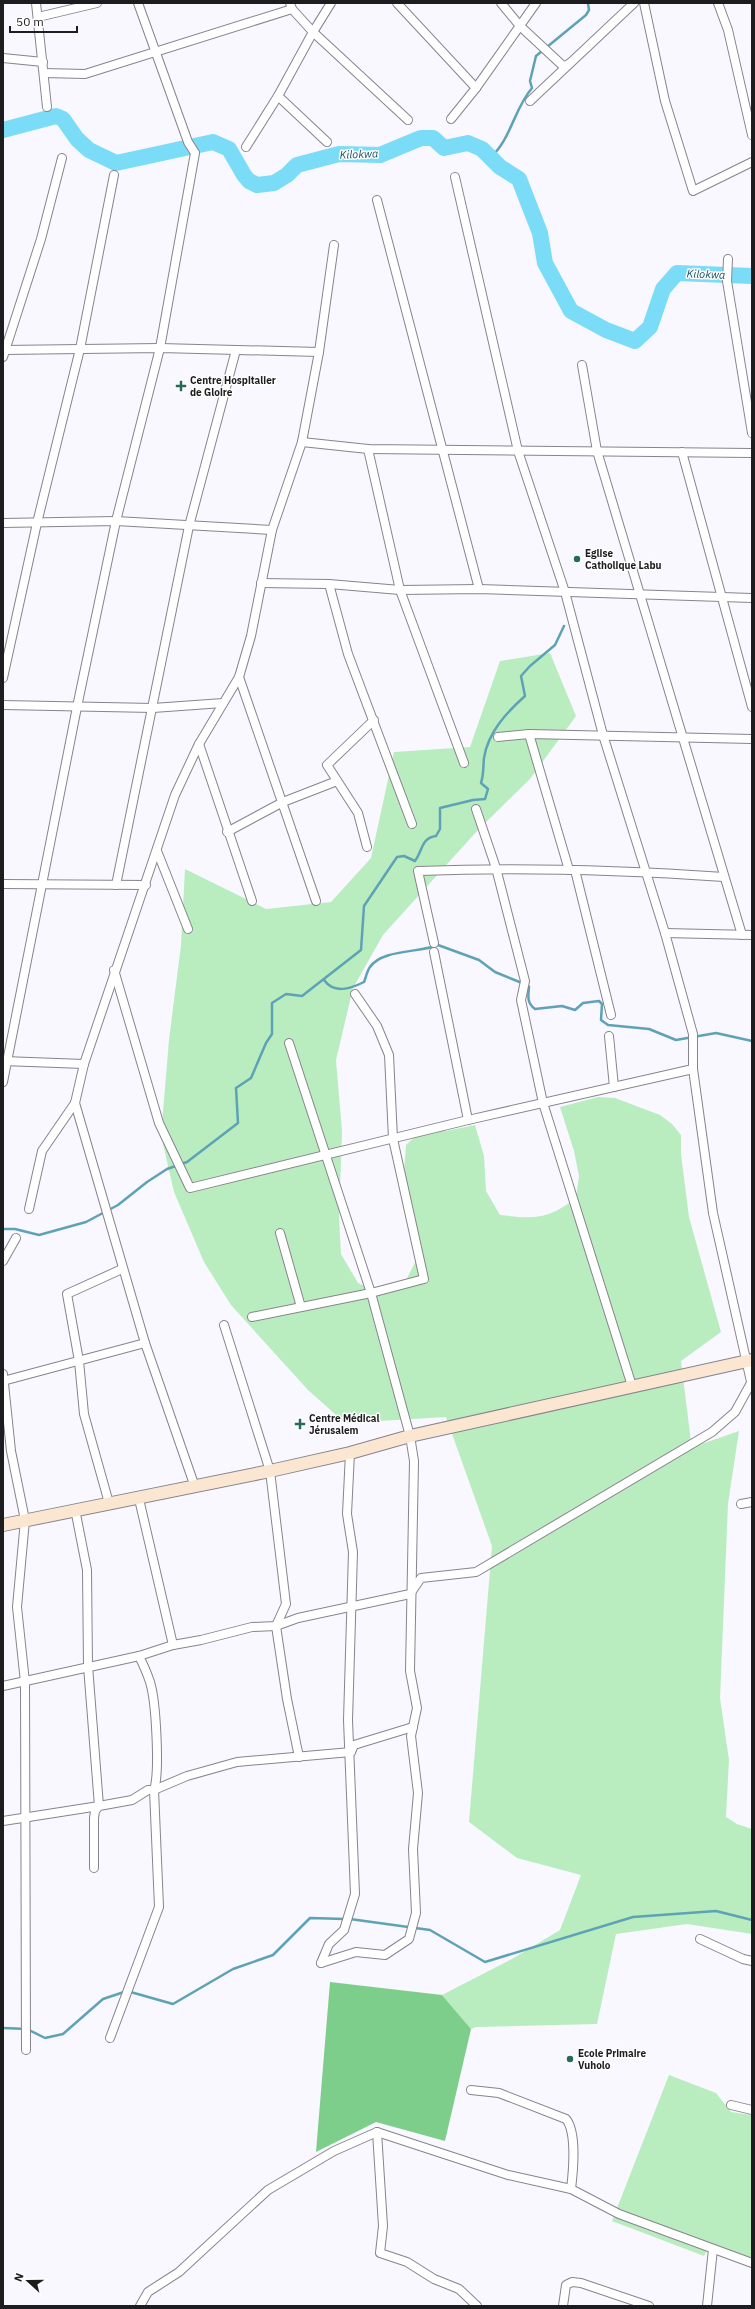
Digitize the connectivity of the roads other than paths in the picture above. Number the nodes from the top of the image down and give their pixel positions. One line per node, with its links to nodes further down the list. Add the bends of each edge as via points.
1 (36, 3): 12 (street)
2 (97, 3): 12 (street)
3 (138, 3): 15 (street)
4 (331, 3): 14 (street)
5 (397, 3): 20 (street)
6 (501, 3): 13 (street)
7 (536, 3): 13 (street)
8 (634, 3): 18 (street)
9 (644, 3): 30 (street, via 665,101 693,191)
10 (718, 3): 26 (street, via 728,30)
11 (291, 6): 14 (street); 15 (street)
12 (38, 17): 17 (street)
13 (520, 26): 18 (street, via 562,65); 20 (street)
14 (313, 32): 21 (street); 25 (street)
15 (156, 51): 19 (street, via 85,74); 36 (street, via 188,142 195,153)
16 (3, 58): 17 (street)
17 (43, 62): 19 (street)
18 (571, 63): 22 (street)
19 (44, 73): 23 (street)
20 (476, 88): 24 (street)
21 (278, 96): 27 (street); 28 (street)
22 (530, 101)
23 (47, 107)
24 (451, 119)
25 (408, 120)
26 (752, 135)
27 (327, 142)
28 (246, 147)
29 (62, 158): 40 (street, via 41,239)
30 (752, 162)
31 (114, 175): 37 (street)
32 (454, 177): 46 (street)
33 (377, 200): 45 (street)
34 (334, 245): 39 (street)
35 (728, 263): 42 (street, via 727,281)
36 (160, 348): 37 (street); 38 (street); 50 (street)
37 (80, 349): 40 (street); 51 (street)
38 (236, 350): 39 (street); 53 (street)
39 (318, 352): 43 (street)
40 (4, 353)
41 (582, 365): 47 (street)
42 (752, 433)
43 (302, 442): 44 (street); 54 (street)
44 (368, 449): 45 (street); 58 (street)
45 (442, 450): 46 (street); 57 (street)
46 (518, 451): 47 (street); 59 (street)
47 (597, 451): 48 (street); 60 (street)
48 (682, 452): 49 (street); 61 (street)
49 (752, 453)
50 (116, 521): 51 (street); 53 (street); 67 (street)
51 (37, 522): 52 (street); 64 (street)
52 (3, 523)
53 (189, 526): 54 (street); 69 (street)
54 (272, 530): 55 (street)
55 (261, 583): 56 (street); 63 (street, via 251,636)
56 (329, 584): 58 (street); 70 (street, via 348,654)
57 (479, 589): 58 (street); 59 (street)
58 (400, 590): 77 (street)
59 (565, 592): 60 (street); 72 (street)
60 (640, 595): 61 (street); 74 (street)
61 (721, 598): 62 (street); 68 (street)
62 (752, 598)
63 (239, 677): 65 (street); 79 (street)
64 (3, 678)
65 (223, 703): 69 (street); 76 (street)
66 (3, 705): 67 (street)
67 (77, 707): 69 (street); 90 (street)
68 (752, 707)
69 (153, 708): 91 (street)
70 (374, 720): 78 (street, via 327,765); 81 (street)
71 (529, 734): 72 (street); 73 (street); 86 (street)
72 (603, 735): 74 (street); 87 (street)
73 (498, 737)
74 (683, 737): 75 (street); 88 (street)
75 (752, 739)
76 (199, 744): 82 (street); 84 (street, via 175,795)
77 (464, 763)
78 (337, 781): 79 (street); 83 (street, via 358,814)
79 (283, 802): 82 (street); 94 (street)
80 (476, 809): 85 (street)
81 (412, 824)
82 (227, 832): 93 (street)
83 (367, 847)
84 (157, 851): 92 (street); 95 (street)
85 (496, 868): 86 (street); 99 (street, via 418,872); 112 (street, via 525,984 521,1000)
86 (572, 870): 87 (street); 103 (street)
87 (646, 871): 88 (street); 96 (street)
88 (724, 877): 97 (street)
89 (3, 884): 90 (street)
90 (42, 884): 91 (street); 106 (street)
91 (116, 885): 92 (street)
92 (146, 886): 101 (street)
93 (252, 901)
94 (316, 901)
95 (188, 929)
96 (665, 933): 97 (street); 108 (street, via 693,1037)
97 (742, 935): 98 (street)
98 (752, 936)
99 (434, 942)
100 (434, 952): 113 (street)
101 (114, 970): 107 (street); 115 (street, via 159,1123 190,1188)
102 (355, 994): 114 (street, via 377,1026 390,1055)
103 (611, 1015)
104 (609, 1036): 110 (street)
105 (289, 1042): 115 (street)
106 (5, 1061): 107 (street); 109 (street)
107 (84, 1064): 111 (street)
108 (694, 1069): 110 (street); 126 (street, via 713,1213)
109 (3, 1082)
110 (614, 1087): 112 (street)
111 (75, 1103): 116 (street, via 42,1151); 120 (street)
112 (543, 1103): 113 (street); 130 (street)
113 (468, 1120): 114 (street)
114 (393, 1139): 115 (street); 121 (street, via 424,1280)
115 (327, 1154): 121 (street)
116 (29, 1209)
117 (280, 1233): 122 (street)
118 (16, 1238): 119 (street)
119 (3, 1261)
120 (122, 1269): 125 (street); 127 (street, via 67,1294)
121 (371, 1293): 122 (street); 131 (street)
122 (302, 1307): 123 (street)
123 (252, 1317)
124 (224, 1325): 133 (street)
125 (145, 1343): 127 (street); 134 (street)
126 (750, 1360): 129 (street); 130 (street)
127 (79, 1361): 128 (street); 137 (street, via 84,1414)
128 (3, 1378): 140 (street, via 11,1451)
129 (751, 1384): 142 (street, via 735,1412 696,1443 476,1572 421,1578)
130 (632, 1386): 131 (street)
131 (410, 1436): 132 (street); 142 (street, via 414,1461 414,1493)
132 (350, 1453): 133 (street); 143 (street, via 347,1514 352,1552)
133 (270, 1471): 134 (street); 144 (street, via 286,1604)
134 (195, 1487): 135 (street)
135 (139, 1499): 137 (street); 145 (street)
136 (752, 1502): 138 (street)
137 (109, 1503): 139 (street)
138 (741, 1504)
139 (75, 1510): 140 (street); 147 (street, via 87,1570)
140 (25, 1520): 141 (street); 148 (street, via 17,1607)
141 (3, 1525)
142 (410, 1594): 143 (street); 150 (street, via 410,1672 417,1708)
143 (350, 1607): 144 (street, via 298,1618); 151 (street, via 348,1720)
144 (276, 1626): 145 (street, via 252,1627); 152 (street)
145 (173, 1645): 146 (street)
146 (139, 1656): 147 (street); 153 (street, via 150,1682 154,1709)
147 (88, 1666): 148 (street); 154 (street)
148 (25, 1682): 149 (street); 155 (street)
149 (3, 1686)
150 (413, 1727): 151 (street, via 354,1745); 151 (street, via 411,1752 416,1765 418,1793 413,1849 416,1913 410,1939 385,1955 356,1952 321,1963 329,1944 344,1930 355,1894)
151 (351, 1752): 152 (street)
152 (299, 1757): 153 (street, via 237,1762 187,1776)
153 (154, 1790): 154 (street, via 148,1790 132,1800); 160 (street, via 159,1907)
154 (99, 1806): 155 (street); 157 (street, via 94,1818)
155 (27, 1818): 156 (street); 161 (street)
156 (3, 1821)
157 (94, 1868)
158 (700, 1939): 159 (street)
159 (752, 1961)
160 (110, 2038)
161 (26, 2050)
162 (471, 2090): 166 (street, via 499,2093 570,2123 573,2138)
163 (731, 2105): 164 (street)
164 (752, 2110)
165 (377, 2132): 166 (street, via 508,2176); 169 (street, via 334,2152 268,2190 179,2272 148,2292); 170 (street, via 383,2226 380,2253 407,2262 434,2279 460,2289)
166 (571, 2189): 167 (street, via 619,2214)
167 (712, 2248): 168 (street); 173 (street)
168 (752, 2263)
169 (140, 2306)
170 (477, 2306)
171 (562, 2306): 172 (street, via 566,2285 572,2282)
172 (649, 2306)
173 (707, 2306)

